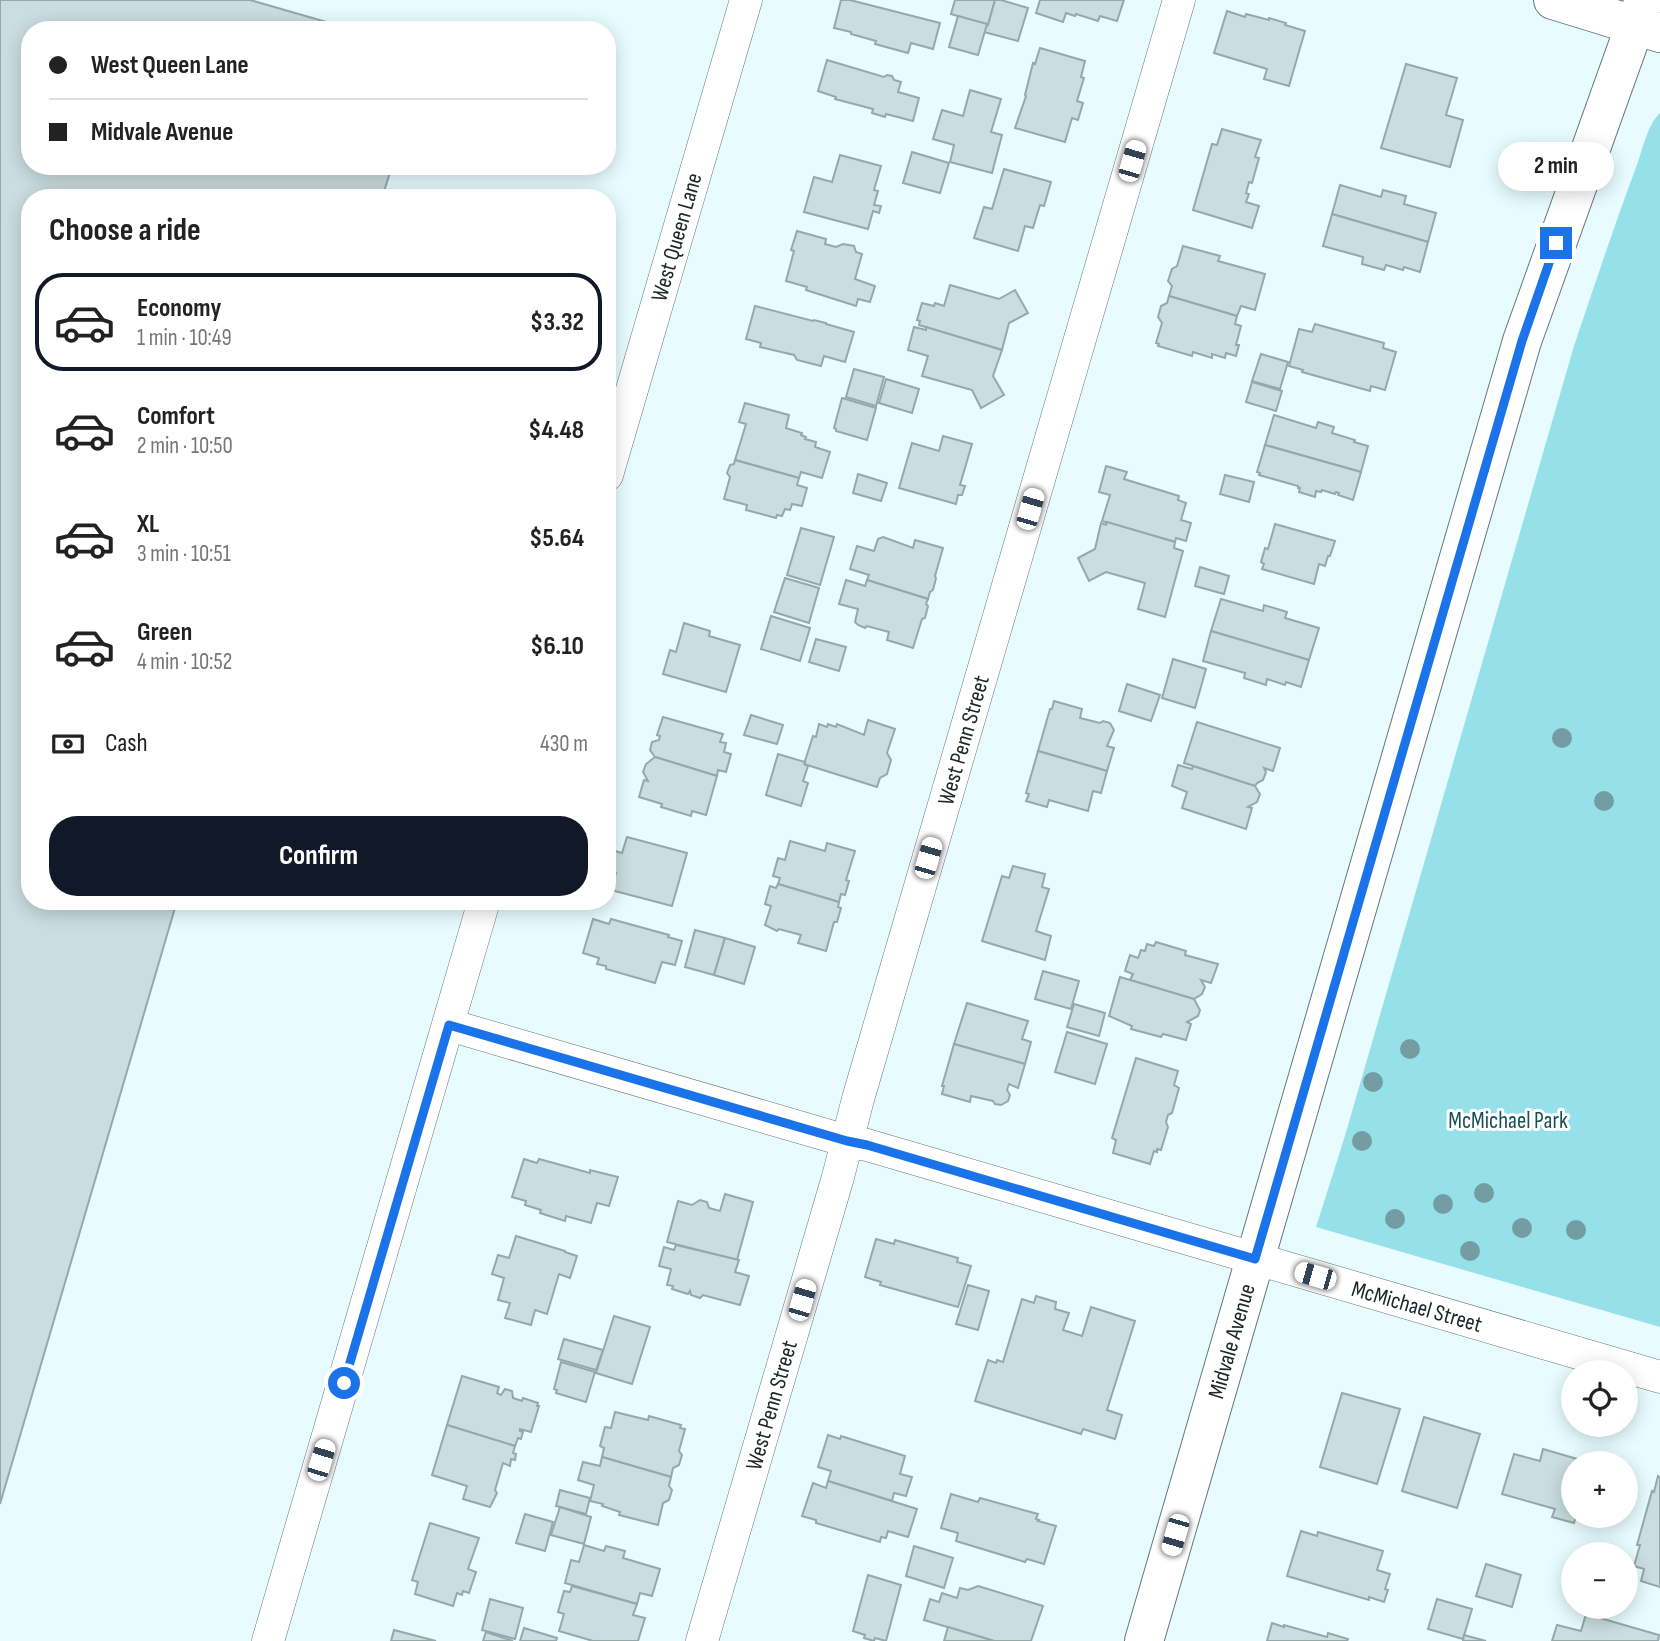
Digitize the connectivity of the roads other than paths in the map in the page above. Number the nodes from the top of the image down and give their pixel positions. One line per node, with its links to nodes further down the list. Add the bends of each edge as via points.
1 (746, 0): 5 (street, West Queen Lane)
2 (1179, 0): 8 (street, West Penn Street)
3 (1553, 0): 4 (street)
4 (1646, 19): 9 (street, Midvale Avenue, via 1522,341)
5 (616, 444)
6 (481, 910): 7 (street)
7 (449, 1025): 8 (street, McMichael Street); 11 (street)
8 (847, 1141): 9 (street, McMichael Street); 12 (street, West Penn Street)
9 (1255, 1259): 10 (street, McMichael Street); 13 (street, Midvale Avenue)
10 (1660, 1377)
11 (268, 1641)
12 (702, 1641)
13 (1144, 1641)

